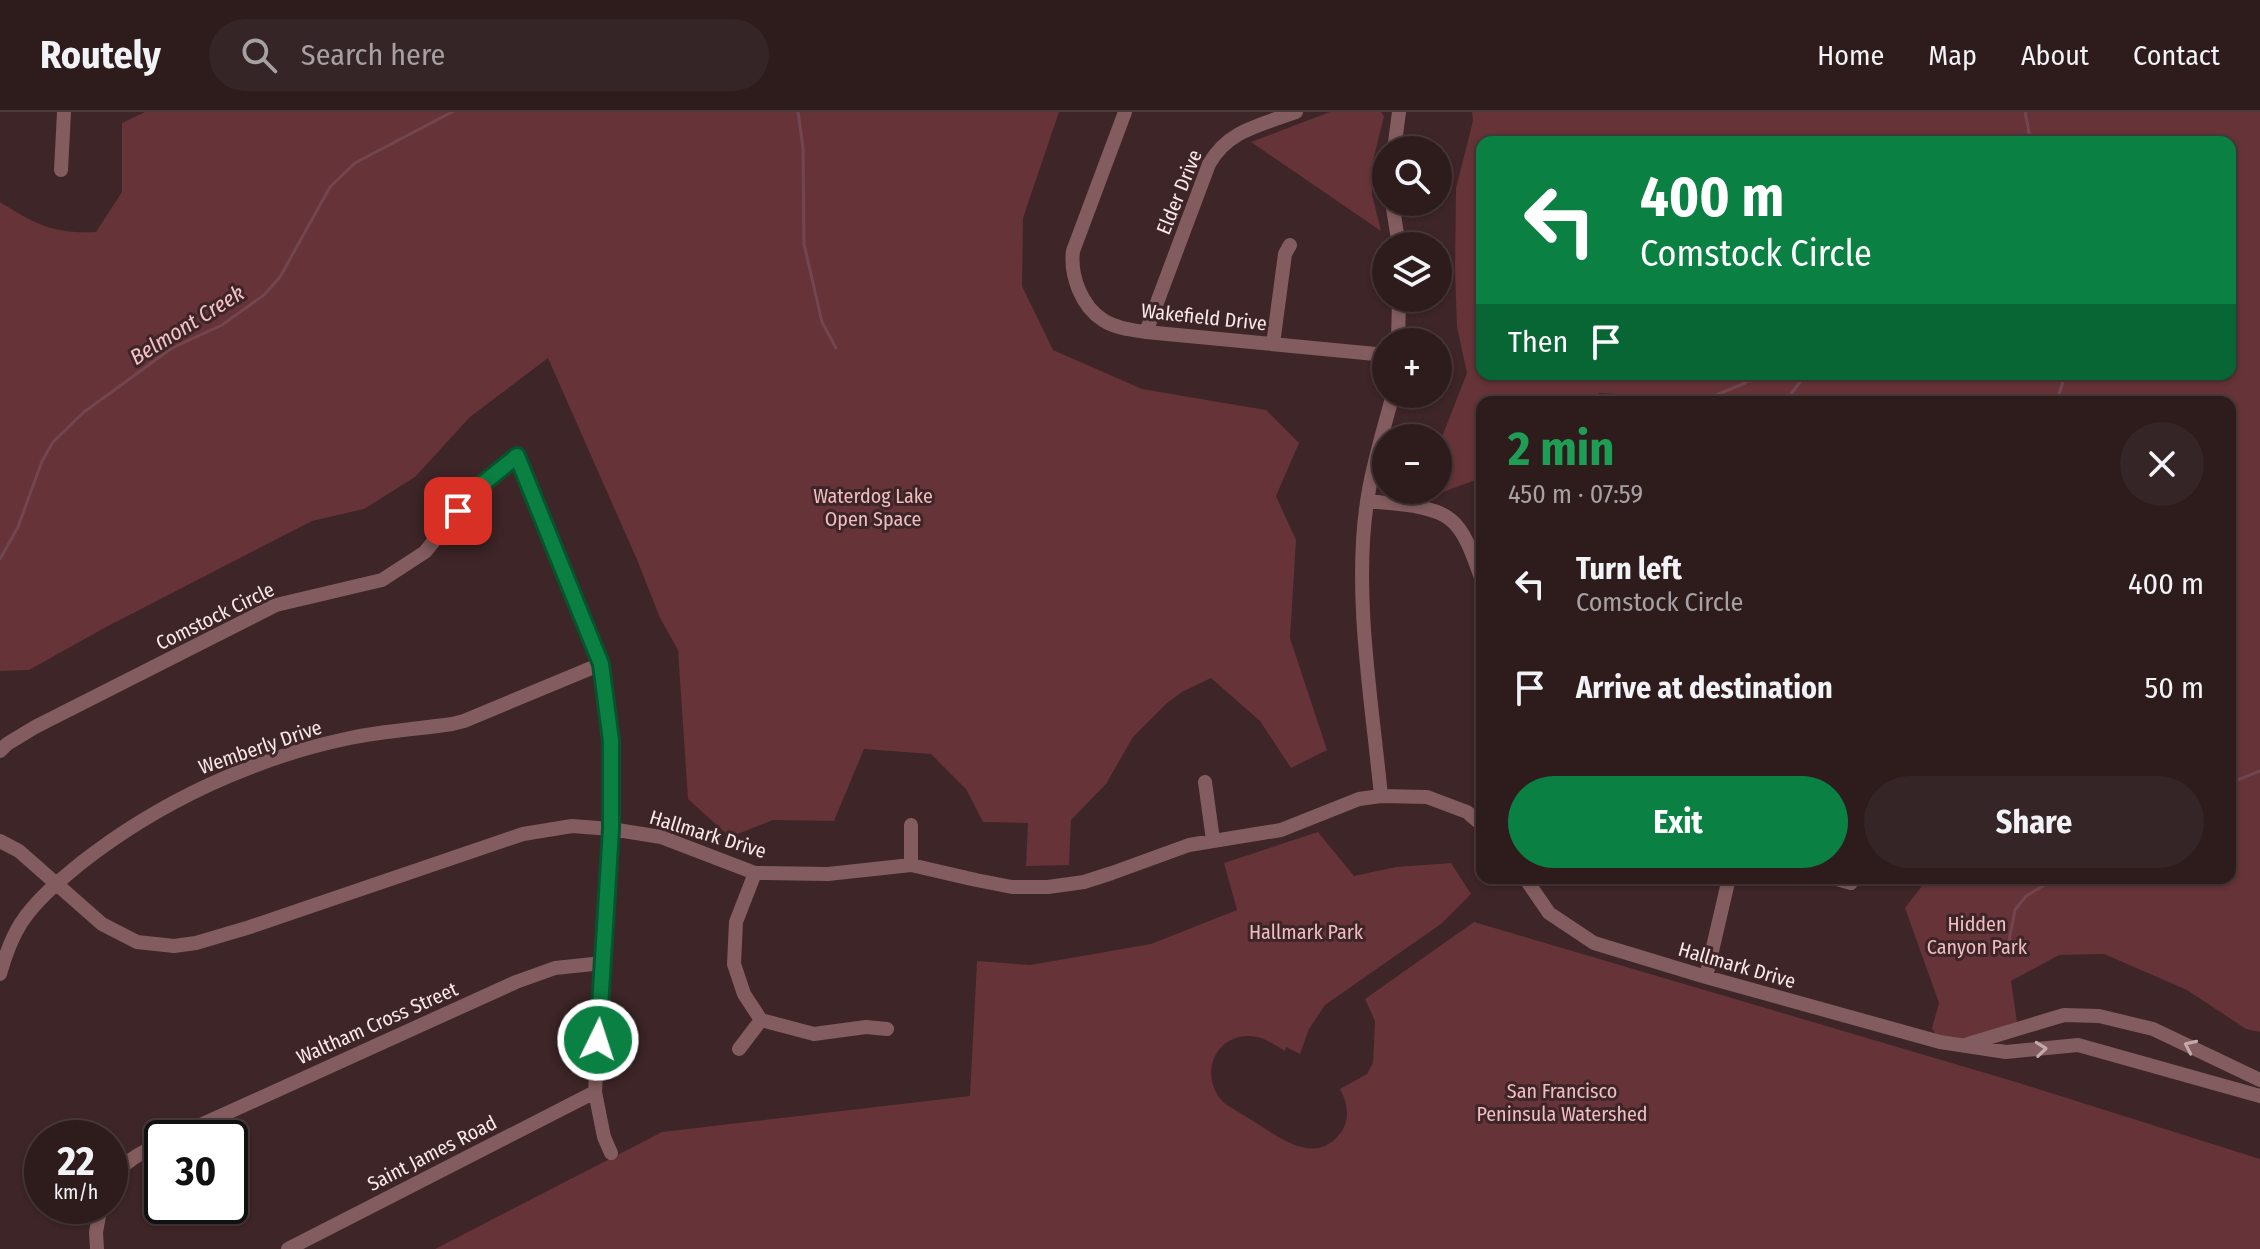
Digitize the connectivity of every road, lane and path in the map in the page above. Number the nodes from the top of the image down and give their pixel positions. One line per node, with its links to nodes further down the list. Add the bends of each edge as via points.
1 (64, 112): 6 (street)
2 (1125, 112): 8 (street, Wakefield Drive, via 1072,260 1092,311 1104,321)
3 (1296, 112): 8 (street, Elder Drive, via 1241,132 1217,149)
4 (1399, 112): 5 (street)
5 (1396, 136)
6 (61, 170)
7 (1290, 245): 9 (street)
8 (1146, 332): 9 (street, Wakefield Drive)
9 (1273, 344): 10 (street, Wakefield Drive)
10 (1372, 354)
11 (1390, 408): 12 (street)
12 (1367, 501): 13 (street, via 1434,510 1453,520); 17 (street, via 1364,605)
13 (1476, 564)
14 (601, 664): 15 (street, Comstock Circle, via 517,456 475,490 425,552 382,580 276,605 35,727); 20 (street, Comstock Circle, via 611,741); 25 (street, Wemberly Drive, via 452,724 351,738 232,774 152,815)
15 (0, 751)
16 (1205, 782): 21 (street)
17 (1381, 796): 18 (street, Hallmark Drive, via 1427,797); 21 (street, Hallmark Drive, via 1359,799 1281,830)
18 (1476, 820)
19 (911, 825): 23 (street)
20 (611, 829): 24 (street, Hallmark Drive, via 661,837); 25 (street, Hallmark Drive, via 572,826 523,834 250,927 174,946 137,942 102,924); 28 (street, Comstock Circle)
21 (1213, 840): 23 (street, Hallmark Drive, via 1084,882 1048,887 1012,887)
22 (0, 841): 25 (street, Hallmark Drive)
23 (911, 865): 24 (street, Hallmark Drive, via 828,874)
24 (755, 873): 31 (street, via 736,922 734,964 744,994)
25 (56, 884): 29 (street, Wemberly Drive, via 19,925)
26 (1529, 884): 30 (street, Hallmark Drive, via 1549,913 1594,943)
27 (1728, 884): 30 (street)
28 (603, 963): 36 (street, Comstock Circle); 38 (street, Waltham Cross Street, via 555,968 516,982)
29 (0, 974)
30 (1706, 977): 33 (street, Hallmark Drive)
31 (761, 1020): 32 (street, via 814,1034); 34 (street)
32 (887, 1029)
33 (1964, 1045): 35 (street, Hallmark Drive, one-way to 33, via 2153,1029 2099,1016 2064,1015); 37 (street, Hallmark Drive, one-way to 37, via 2006,1052 2078,1045)
34 (739, 1049)
35 (2260, 1080)
36 (595, 1092): 39 (street, Comstock Circle); 42 (street, Saint James Road)
37 (2260, 1096)
38 (212, 1120)
39 (611, 1153)
40 (98, 1224): 41 (street)
41 (97, 1249)
42 (288, 1249)

